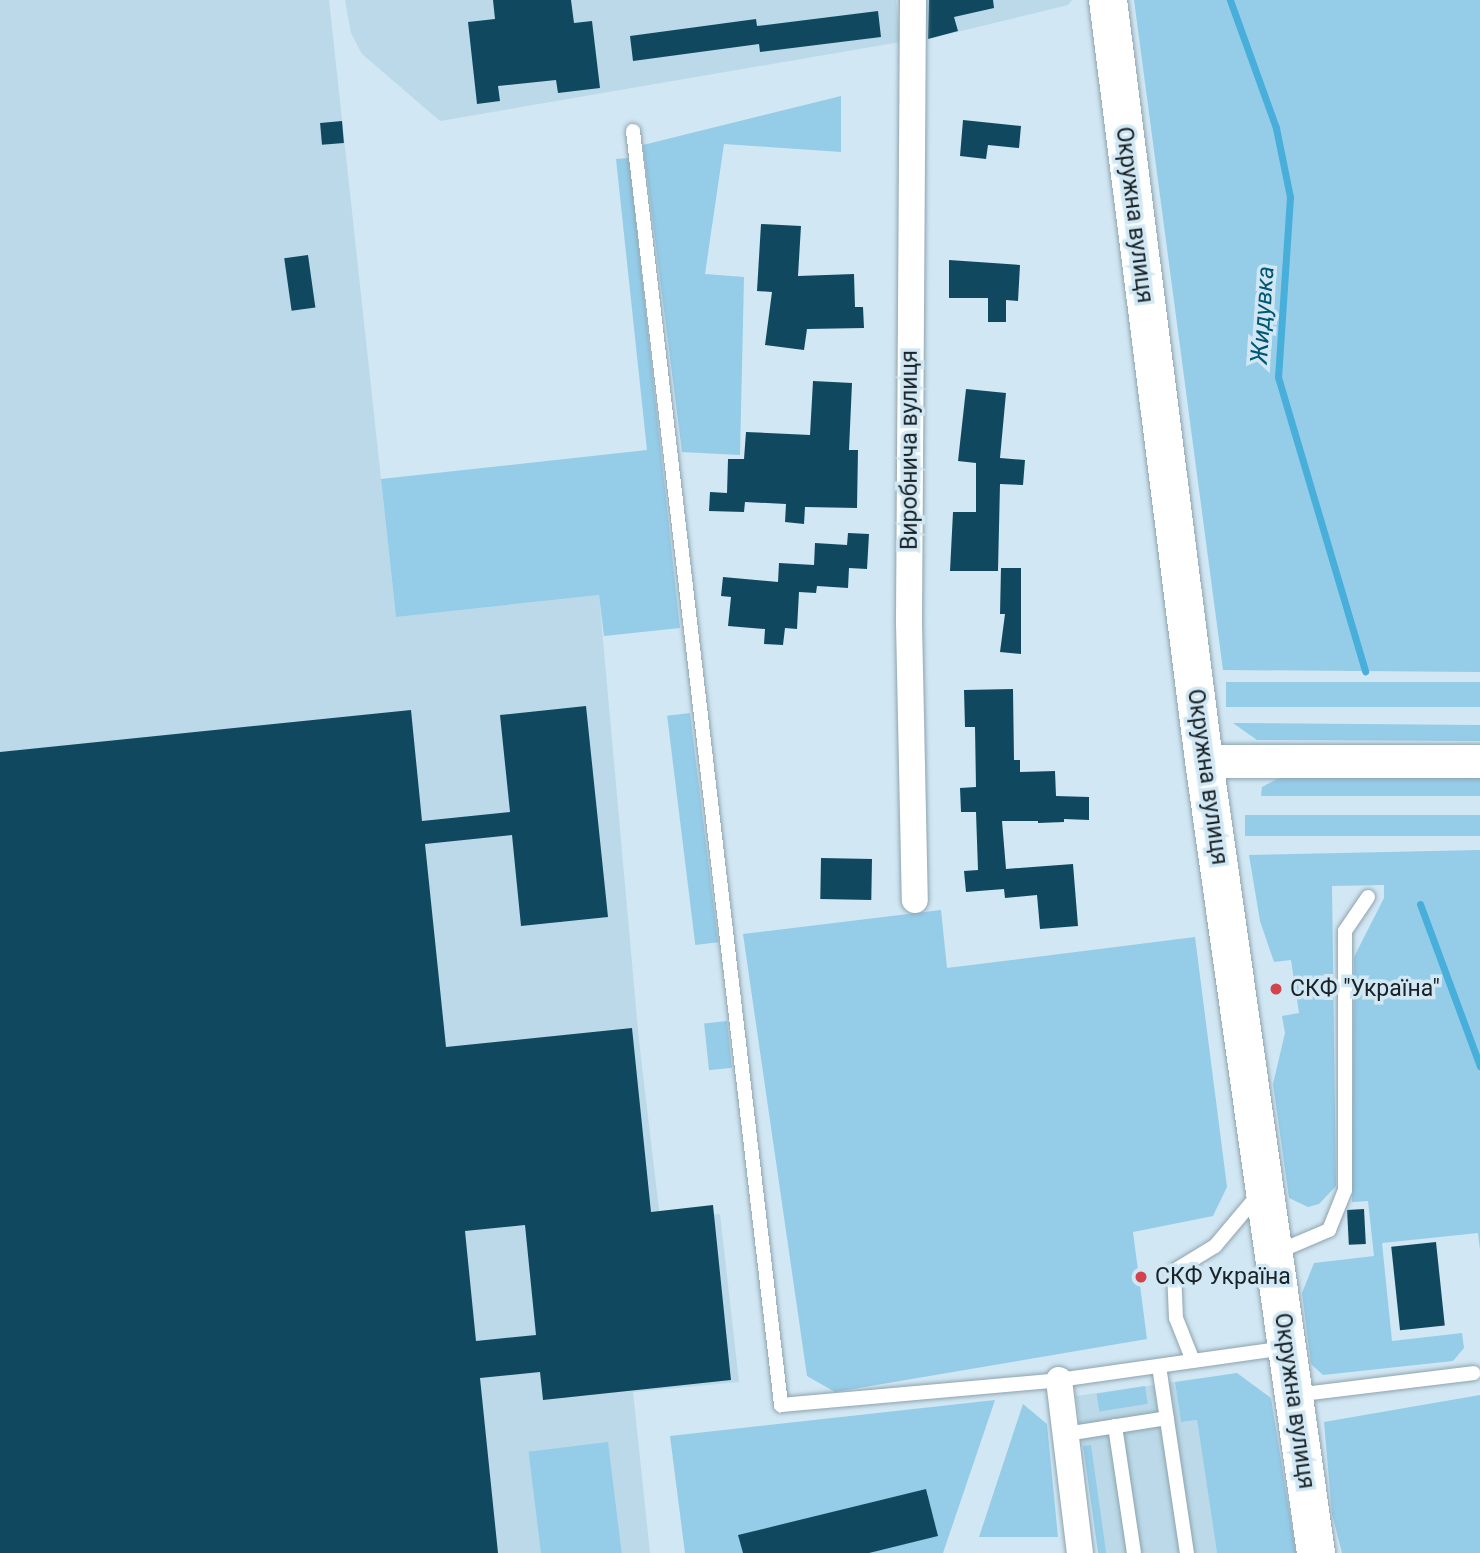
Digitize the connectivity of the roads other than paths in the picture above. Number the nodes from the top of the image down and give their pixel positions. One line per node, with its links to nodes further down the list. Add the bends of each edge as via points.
1 (913, 0): 7 (street, Виробнича вулиця, via 909,623)
2 (1108, 0): 4 (main road, Окружна вулиця)
3 (633, 131): 14 (lane, via 781,1405)
4 (1204, 761): 5 (street); 8 (main road, Окружна вулиця)
5 (1480, 761)
6 (1368, 897): 9 (lane, via 1345,931 1345,1190 1329,1230)
7 (915, 900)
8 (1264, 1188): 9 (main road, Окружна вулиця); 11 (lane, via 1215,1246 1174,1271 1176,1318)
9 (1273, 1254): 10 (main road, Окружна вулиця)
10 (1287, 1348): 11 (lane); 15 (main road, Окружна вулиця)
11 (1194, 1361): 12 (lane)
12 (1159, 1366): 14 (lane); 16 (lane)
13 (1474, 1373): 15 (lane)
14 (1059, 1380): 18 (street)
15 (1293, 1395): 22 (main road, Окружна вулиця)
16 (1167, 1418): 17 (lane); 21 (lane)
17 (1115, 1426): 18 (lane); 20 (lane)
18 (1066, 1434): 19 (street)
19 (1080, 1553)
20 (1134, 1553)
21 (1187, 1553)
22 (1316, 1553)

